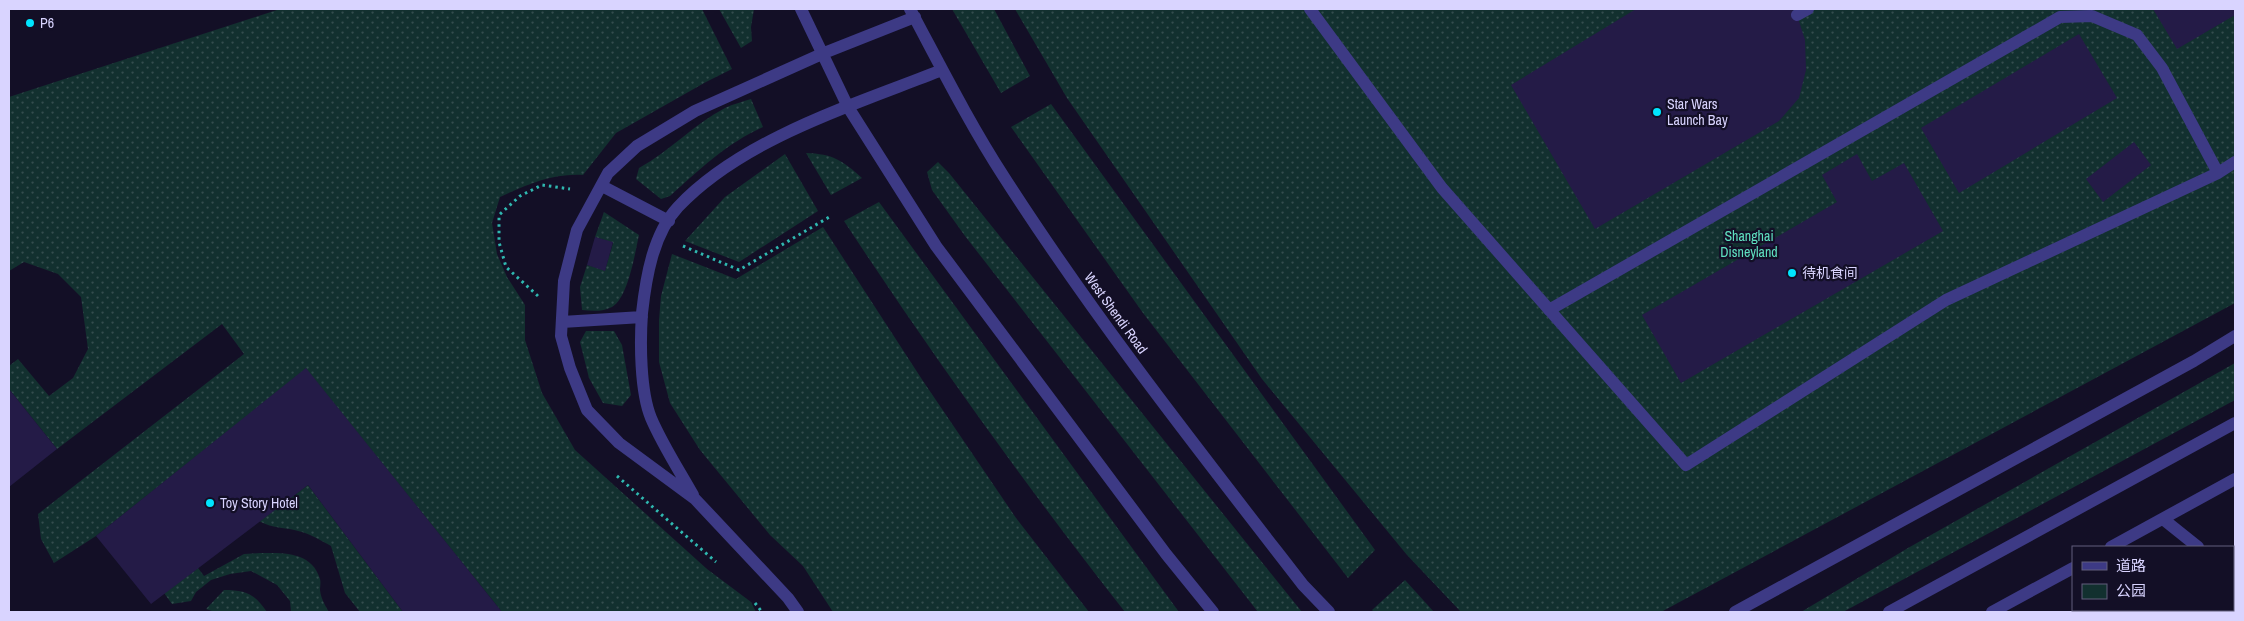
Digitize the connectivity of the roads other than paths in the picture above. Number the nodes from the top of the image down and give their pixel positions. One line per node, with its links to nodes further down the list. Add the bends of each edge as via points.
1 (801, 9): 4 (street)
2 (1310, 9): 11 (street, via 1442,188)
3 (913, 13): 4 (street); 5 (street, West Shendi Road)
4 (824, 53): 6 (street); 9 (street, via 695,111 637,146 608,173)
5 (942, 70): 6 (street); 24 (street, West Shendi Road, via 1004,177 1103,323 1298,577)
6 (848, 107): 10 (street, via 766,143 716,175 678,208); 23 (street, via 936,246)
7 (2235, 162): 8 (street)
8 (2218, 173): 11 (street, via 1946,300 1686,465); 11 (street, via 2162,68 2138,35 2092,16 2060,17)
9 (602, 186): 10 (street); 13 (street, via 577,230 564,281)
10 (669, 221): 12 (street, via 660,235 646,280)
11 (1549, 310)
12 (642, 317): 13 (street); 17 (street, via 642,371 651,417)
13 (562, 322): 17 (street, via 561,336 570,368 587,410 619,443)
14 (2235, 336): 25 (street)
15 (2235, 423): 26 (street)
16 (2235, 479): 18 (street)
17 (695, 499): 22 (street)
18 (2163, 519): 19 (street); 20 (street)
19 (2113, 546)
20 (2197, 546)
21 (2072, 569): 27 (street)
22 (798, 612)
23 (1213, 612)
24 (1329, 612)
25 (1735, 612)
26 (1889, 612)
27 (1992, 612)

